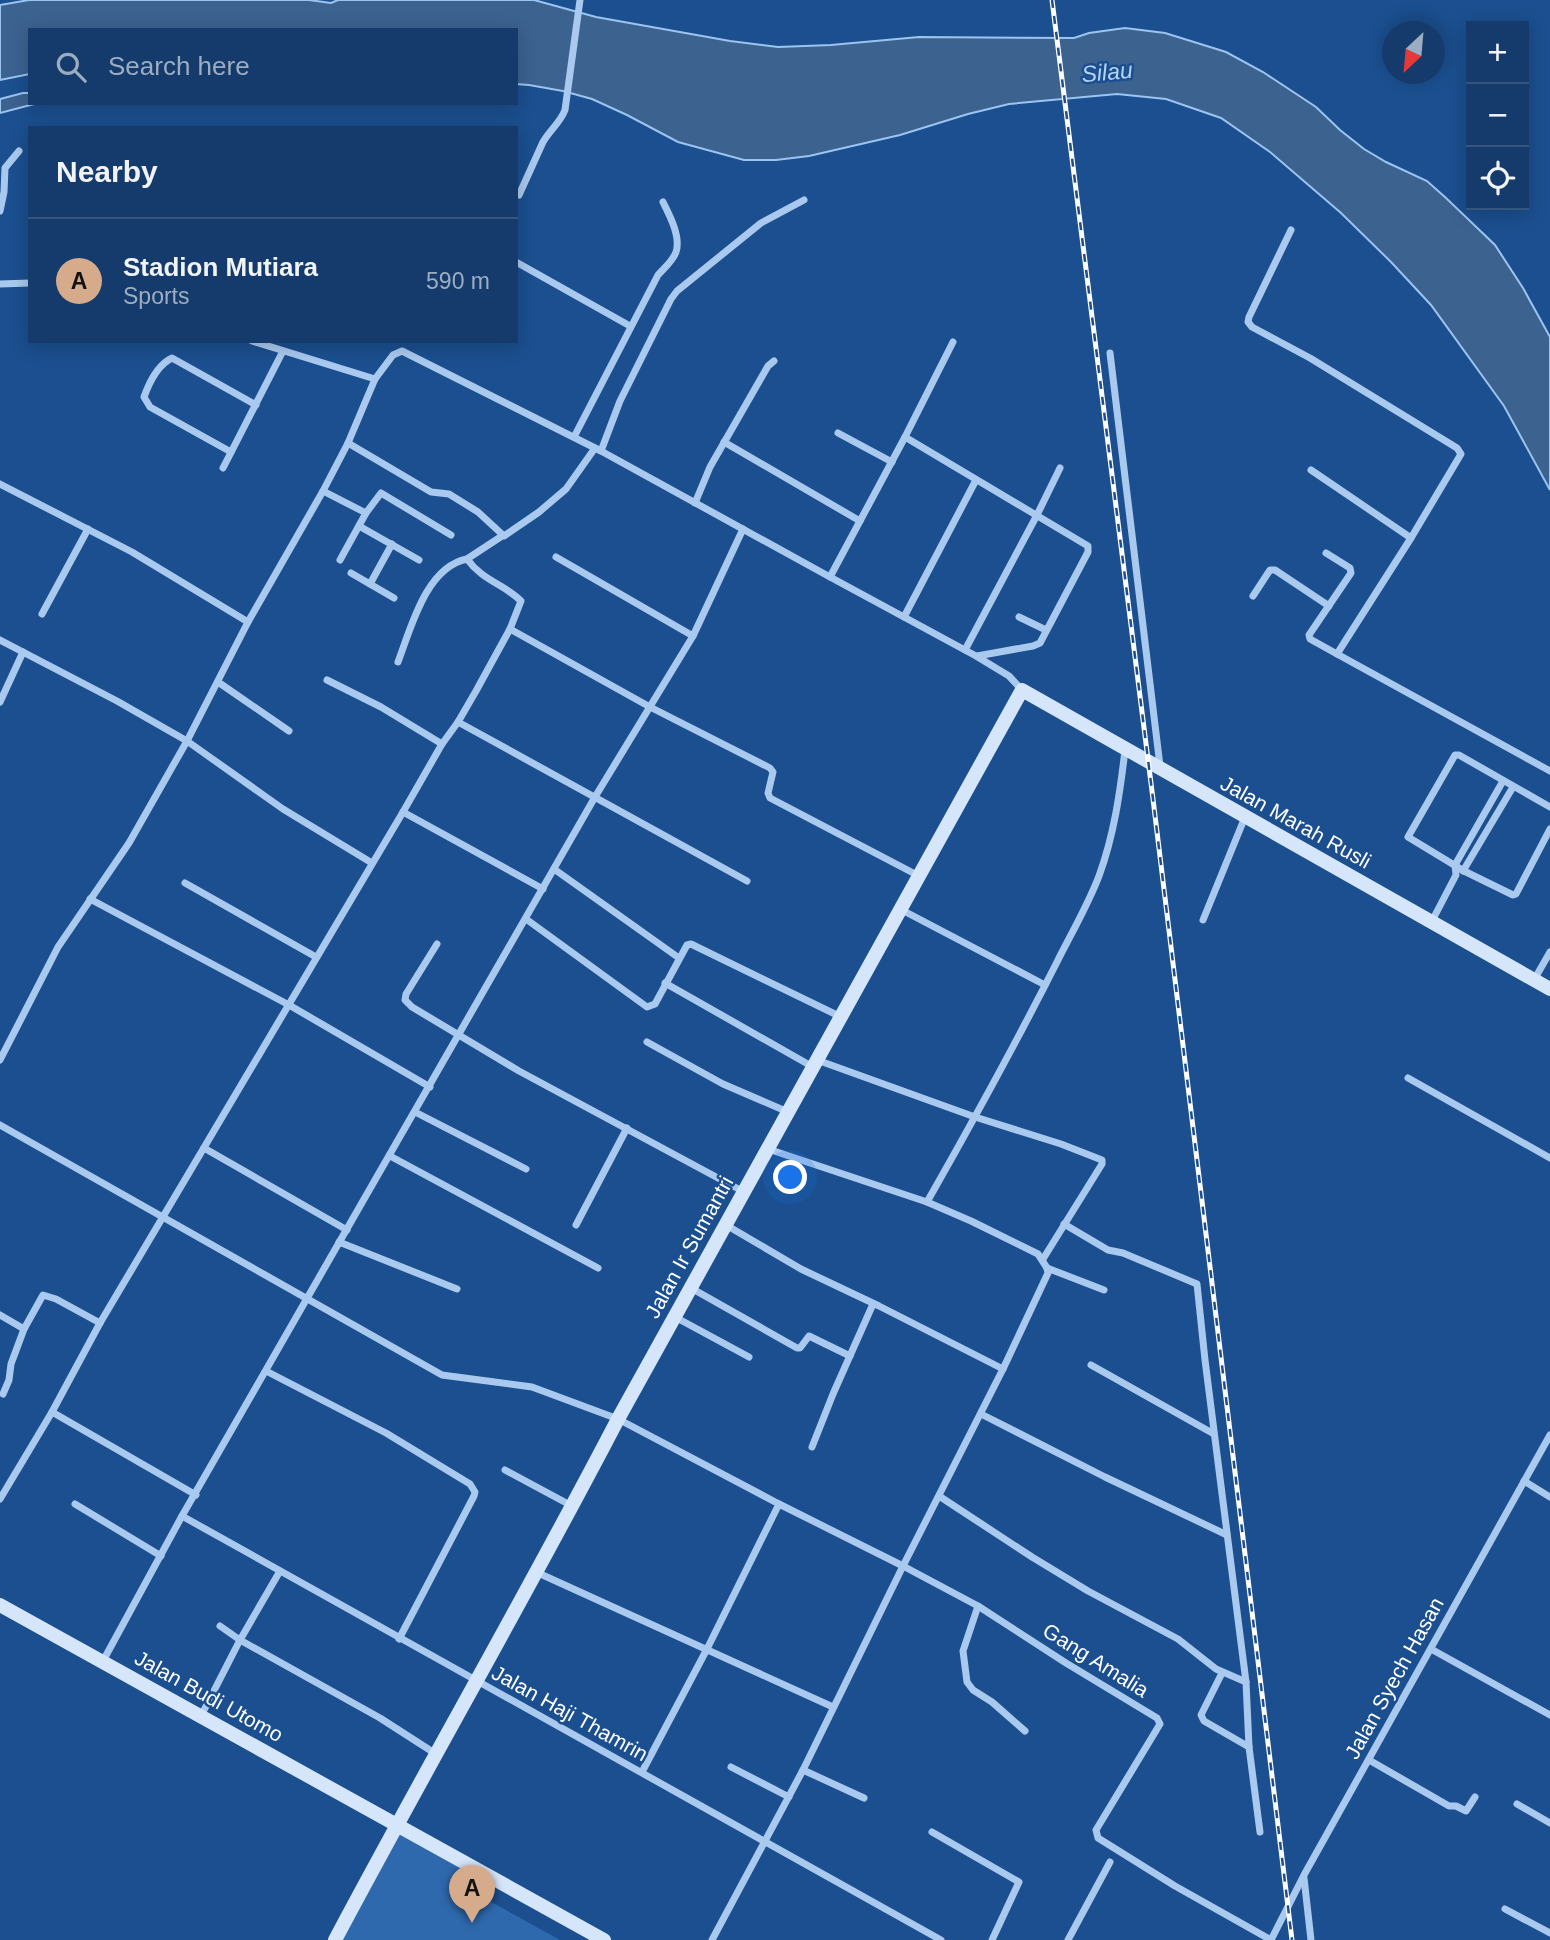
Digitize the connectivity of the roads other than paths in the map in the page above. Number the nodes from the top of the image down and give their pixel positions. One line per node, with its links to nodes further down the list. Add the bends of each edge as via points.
1 (580, 0): 4 (street, via 565,110 543,142)
2 (19, 151): 3 (street)
3 (3, 164): 7 (street)
4 (518, 194)
5 (804, 200): 25 (street, via 761,223 677,291)
6 (663, 202): 12 (street, via 677,248)
7 (0, 211)
8 (1291, 230): 43 (street, via 1248,322 1461,454)
9 (518, 263): 12 (street)
10 (28, 283): 11 (street)
11 (0, 284)
12 (630, 326): 21 (street)
13 (953, 342): 22 (street)
14 (258, 343): 15 (street)
15 (283, 351): 18 (street); 19 (street)
16 (1110, 354): 79 (street)
17 (775, 361): 23 (street)
18 (375, 379): 21 (street, via 393,355 402,351); 24 (street)
19 (256, 405): 26 (street); 26 (street, via 172,358 160,366 146,390 144,397 150,407)
20 (838, 433): 27 (street)
21 (574, 437): 25 (street)
22 (905, 437): 27 (street); 31 (street)
23 (724, 442): 34 (street); 37 (street)
24 (348, 443): 33 (street); 42 (street, via 431,492 449,494 478,512)
25 (598, 449): 34 (street); 42 (street, via 566,489)
26 (231, 452): 28 (street)
27 (892, 462): 37 (street)
28 (223, 468)
29 (1060, 468): 36 (street)
30 (1311, 470): 43 (street)
31 (976, 480): 36 (street); 57 (street)
32 (0, 484): 39 (street)
33 (323, 491): 35 (street); 59 (street)
34 (695, 503): 40 (street)
35 (366, 513): 38 (street); 41 (street, via 381,493)
36 (1037, 515): 61 (street, via 1089,549); 64 (street)
37 (860, 521): 51 (street)
38 (359, 526): 44 (street); 48 (street)
39 (88, 529): 56 (street); 59 (street)
40 (743, 529): 51 (street); 62 (street)
41 (451, 535)
42 (502, 536): 47 (street)
43 (1411, 538): 66 (street)
44 (392, 544): 49 (street); 52 (street)
45 (1326, 553): 55 (street, via 1351,573)
46 (556, 557): 62 (street)
47 (467, 559): 60 (street, via 488,580 521,601); 68 (street, via 433,580)
48 (341, 560)
49 (419, 560)
50 (351, 573): 52 (street)
51 (830, 577): 57 (street)
52 (370, 584): 54 (street)
53 (1253, 596): 55 (street, via 1270,570 1275,570)
54 (394, 598)
55 (1329, 606): 66 (street, via 1309,635)
56 (42, 614)
57 (904, 617): 64 (street)
58 (1019, 617): 61 (street)
59 (248, 622): 70 (street)
60 (510, 629): 73 (street); 74 (street)
61 (1046, 630): 67 (street, via 1037,645)
62 (693, 636): 73 (street)
63 (0, 640): 65 (street)
64 (965, 650): 67 (street)
65 (23, 652): 72 (street); 76 (street)
66 (1337, 654): 80 (street)
67 (976, 656): 71 (street, via 1009,676)
68 (398, 662)
69 (327, 680): 77 (street)
70 (218, 682): 75 (street); 76 (street)
71 (1022, 691): 78 (main road, Jalan Marah Rusli); 93 (main road, Jalan Ir Sumantri)
72 (0, 702)
73 (650, 706): 83 (street); 93 (street, via 772,770 770,798)
74 (458, 722): 77 (street); 83 (street)
75 (289, 731)
76 (187, 741): 88 (street, via 283,809); 97 (street, via 129,843)
77 (442, 744): 85 (street)
78 (1125, 750): 79 (main road, Jalan Marah Rusli); 108 (street, via 1119,804 1098,878)
79 (1161, 771): 86 (main road, Jalan Marah Rusli)
80 (1550, 771)
81 (1503, 781): 82 (street); 89 (street); 89 (street, via 1459,755 1453,756 1408,838)
82 (1513, 787): 84 (street); 91 (street)
83 (595, 797): 90 (street); 94 (street)
84 (1550, 807)
85 (403, 812): 88 (street); 96 (street)
86 (1245, 817): 100 (street); 101 (main road, Jalan Marah Rusli)
87 (1550, 830): 91 (street, via 1516,894)
88 (372, 863): 104 (street)
89 (1455, 865): 91 (street); 92 (street)
90 (554, 869): 96 (street); 105 (street)
91 (1464, 871): 92 (street)
92 (1456, 874): 101 (street)
93 (919, 876): 98 (main road, Jalan Ir Sumantri)
94 (747, 881)
95 (185, 883): 104 (street)
96 (543, 889): 99 (street)
97 (90, 899): 110 (street); 114 (street, via 58,947)
98 (900, 909): 108 (street); 111 (main road, Jalan Ir Sumantri)
99 (526, 919): 107 (street, via 647,1007 655,1004); 112 (street)
100 (1203, 920)
101 (1432, 921): 106 (main road, Jalan Marah Rusli)
102 (438, 944): 112 (street, via 405,1000)
103 (1550, 952): 106 (street)
104 (316, 957): 110 (street)
105 (679, 958): 107 (street); 111 (street, via 691,944)
106 (1534, 980): 109 (main road, Jalan Marah Rusli)
107 (666, 984): 115 (street)
108 (1045, 985): 120 (street)
109 (1550, 989)
110 (289, 1005): 117 (street); 123 (street)
111 (841, 1017): 115 (main road, Jalan Ir Sumantri)
112 (458, 1036): 117 (street); 122 (street)
113 (647, 1042): 119 (street, via 723,1084)
114 (0, 1060)
115 (816, 1063): 119 (main road, Jalan Ir Sumantri); 120 (street)
116 (1408, 1078): 126 (street)
117 (430, 1087): 118 (street)
118 (415, 1112): 125 (street); 127 (street)
119 (789, 1112): 124 (main road, Jalan Ir Sumantri)
120 (975, 1117): 129 (street); 131 (street, via 1102,1160)
121 (0, 1125): 130 (street, Gang Amalia)
122 (627, 1128): 128 (street); 132 (street)
123 (204, 1148): 130 (street); 134 (street)
124 (767, 1149): 128 (main road, Jalan Ir Sumantri); 129 (street)
125 (390, 1156): 134 (street); 137 (street)
126 (1550, 1158)
127 (526, 1169)
128 (744, 1192): 133 (main road, Jalan Ir Sumantri)
129 (927, 1202): 136 (street)
130 (163, 1218): 142 (street, Gang Amalia); 146 (street)
131 (1064, 1224): 136 (street); 157 (street, via 1108,1250 1197,1284)
132 (576, 1225)
133 (726, 1226): 139 (main road, Jalan Ir Sumantri); 143 (street)
134 (347, 1230): 135 (street)
135 (339, 1242): 140 (street); 142 (street)
136 (1043, 1259): 138 (street)
137 (598, 1268)
138 (1047, 1268): 141 (street); 151 (street, via 1046,1281)
139 (691, 1288): 145 (main road, Jalan Ir Sumantri); 148 (street, via 797,1348 809,1336)
140 (457, 1289)
141 (1104, 1290)
142 (307, 1298): 152 (street); 156 (street, Gang Amalia, via 442,1375 538,1388)
143 (873, 1304): 148 (street); 151 (street)
144 (0, 1315): 147 (street)
145 (675, 1317): 149 (street); 156 (main road, Jalan Ir Sumantri)
146 (100, 1323): 147 (street, via 45,1295); 154 (street)
147 (24, 1329): 153 (street)
148 (850, 1356): 159 (street)
149 (749, 1357)
150 (1091, 1365): 157 (street)
151 (1003, 1369): 155 (street)
152 (266, 1371): 162 (street); 178 (street, via 386,1433 473,1488 474,1496)
153 (2, 1394)
154 (52, 1412): 162 (street); 165 (street)
155 (981, 1414): 163 (street); 170 (street)
156 (618, 1419): 167 (street, Gang Amalia); 168 (main road, Jalan Ir Sumantri)
157 (1214, 1434): 170 (street)
158 (1550, 1435): 161 (street, Jalan Syech Hasan)
159 (812, 1447)
160 (505, 1470): 168 (street)
161 (1524, 1481): 164 (street); 181 (street, Jalan Syech Hasan)
162 (196, 1495): 169 (street)
163 (939, 1496): 172 (street); 183 (street, via 1088,1591 1178,1639)
164 (1550, 1497)
165 (0, 1499)
166 (75, 1504): 171 (street)
167 (779, 1504): 172 (street, Gang Amalia); 180 (street)
168 (573, 1506): 174 (main road, Jalan Ir Sumantri)
169 (182, 1516): 171 (street); 173 (street, Jalan Haji Thamrin)
170 (1227, 1535): 185 (street)
171 (161, 1556): 182 (street)
172 (903, 1566): 176 (street, Gang Amalia); 186 (street)
173 (280, 1571): 178 (street, Jalan Haji Thamrin); 179 (street)
174 (536, 1572): 180 (street); 184 (main road, Jalan Ir Sumantri)
175 (0, 1605): 182 (main road, Jalan Budi Utomo)
176 (978, 1606): 189 (street, via 963,1651 967,1682); 215 (street, Gang Amalia, via 1159,1719 1096,1830 1100,1841)
177 (220, 1626): 179 (street)
178 (400, 1639): 184 (street, Jalan Haji Thamrin)
179 (240, 1640): 187 (street); 191 (street)
180 (707, 1648): 186 (street); 195 (street)
181 (1431, 1649): 188 (street); 192 (street, Jalan Syech Hasan)
182 (103, 1661): 187 (main road, Jalan Budi Utomo)
183 (1222, 1673): 185 (street); 190 (street, via 1202,1718)
184 (477, 1681): 191 (main road, Jalan Ir Sumantri); 195 (street, Jalan Haji Thamrin)
185 (1246, 1682): 190 (street)
186 (833, 1707): 194 (street)
187 (201, 1716): 201 (main road, Jalan Budi Utomo)
188 (1550, 1716)
189 (1025, 1731)
190 (1249, 1748): 203 (street)
191 (437, 1755): 201 (main road, Jalan Ir Sumantri)
192 (1369, 1760): 197 (street, via 1449,1806 1466,1811); 206 (street, Jalan Syech Hasan)
193 (732, 1767): 196 (street)
194 (803, 1770): 196 (street); 198 (street)
195 (642, 1772): 204 (street, Jalan Haji Thamrin)
196 (789, 1797): 204 (street)
197 (1475, 1797)
198 (864, 1798)
199 (1517, 1804): 200 (street)
200 (1550, 1823)
201 (396, 1825): 209 (main road, Jalan Ir Sumantri); 210 (main road, Jalan Budi Utomo)
202 (932, 1832): 213 (street, via 1018,1880)
203 (1260, 1832)
204 (766, 1841): 211 (street); 212 (street, Jalan Haji Thamrin)
205 (1110, 1862): 214 (street)
206 (1304, 1875): 215 (street, Jalan Syech Hasan); 216 (street)
207 (1505, 1909): 208 (street)
208 (1550, 1933)
209 (335, 1940)
210 (604, 1940)
211 (712, 1940)
212 (941, 1940)
213 (992, 1940)
214 (1068, 1940)
215 (1271, 1940)
216 (1311, 1940)

